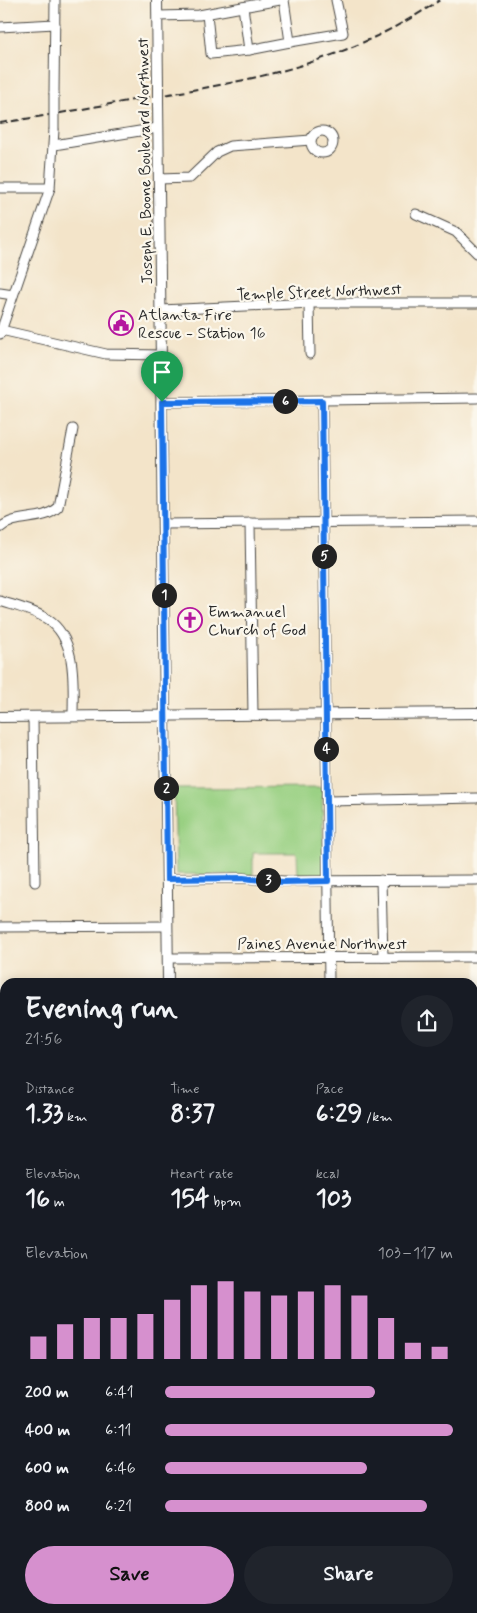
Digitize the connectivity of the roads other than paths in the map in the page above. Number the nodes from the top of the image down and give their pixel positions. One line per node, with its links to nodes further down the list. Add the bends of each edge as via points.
1 (54, 0): 8 (street)
2 (158, 0): 7 (main road, Joseph E. Boone Boulevard Northwest)
3 (282, 0): 5 (street); 10 (street)
4 (336, 0): 10 (street, via 343,33)
5 (243, 7): 6 (street); 11 (street)
6 (207, 14): 7 (street); 11 (street, via 211,54)
7 (158, 16): 12 (main road, Joseph E. Boone Boulevard Northwest, bridge)
8 (55, 24): 9 (street); 14 (street, bridge)
9 (0, 27)
10 (290, 42): 11 (street)
11 (249, 50)
12 (158, 128): 14 (street); 15 (main road, Joseph E. Boone Boulevard Northwest)
13 (310, 140): 15 (street, via 230,146 217,152 190,178)
14 (54, 145): 17 (street)
15 (159, 180): 24 (main road, Joseph E. Boone Boulevard Northwest)
16 (0, 188): 17 (street)
17 (50, 188): 21 (street)
18 (416, 214): 19 (street, via 456,232)
19 (477, 253)
20 (0, 293): 21 (street)
21 (14, 295): 25 (street)
22 (477, 303): 23 (street, Temple Street Northwest)
23 (309, 304): 24 (street, Temple Street Northwest); 26 (street)
24 (161, 310): 27 (main road, Joseph E. Boone Boulevard Northwest)
25 (1, 332): 27 (street, via 106,354)
26 (310, 354)
27 (162, 355): 30 (main road, Joseph E. Boone Boulevard Northwest)
28 (477, 398): 29 (street)
29 (322, 401): 30 (street); 33 (street)
30 (162, 402): 35 (main road, Joseph E. Boone Boulevard Northwest)
31 (73, 430): 36 (street, via 58,507 46,515 17,519)
32 (477, 521): 33 (street)
33 (324, 522): 34 (street); 41 (street)
34 (250, 523): 35 (street); 42 (street)
35 (164, 524): 40 (main road, Joseph E. Boone Boulevard Northwest)
36 (0, 528)
37 (0, 595): 38 (street)
38 (4, 603): 43 (street, via 47,618 63,637 72,664)
39 (477, 713): 41 (main road)
40 (166, 714): 42 (main road); 43 (main road); 48 (main road, Joseph E. Boone Boulevard Northwest)
41 (326, 714): 42 (main road); 47 (street)
42 (252, 715)
43 (73, 716): 45 (main road)
44 (0, 717): 45 (main road)
45 (33, 717): 52 (street)
46 (477, 798): 47 (street)
47 (327, 801): 51 (street)
48 (167, 879): 51 (street); 53 (main road, Joseph E. Boone Boulevard Northwest)
49 (381, 880): 50 (street); 51 (street); 57 (street)
50 (477, 880)
51 (328, 881): 56 (street)
52 (35, 882)
53 (167, 926): 54 (street); 55 (main road, Joseph E. Boone Boulevard Northwest)
54 (0, 927)
55 (168, 958): 56 (street, Paines Avenue Northwest); 59 (main road, Joseph E. Boone Boulevard Northwest)
56 (328, 958): 57 (street, Paines Avenue Northwest); 60 (street)
57 (383, 958): 58 (street, Paines Avenue Northwest)
58 (477, 958)
59 (168, 978)
60 (329, 978)
61 (0, 1140): 62 (street)
62 (0, 1151)

